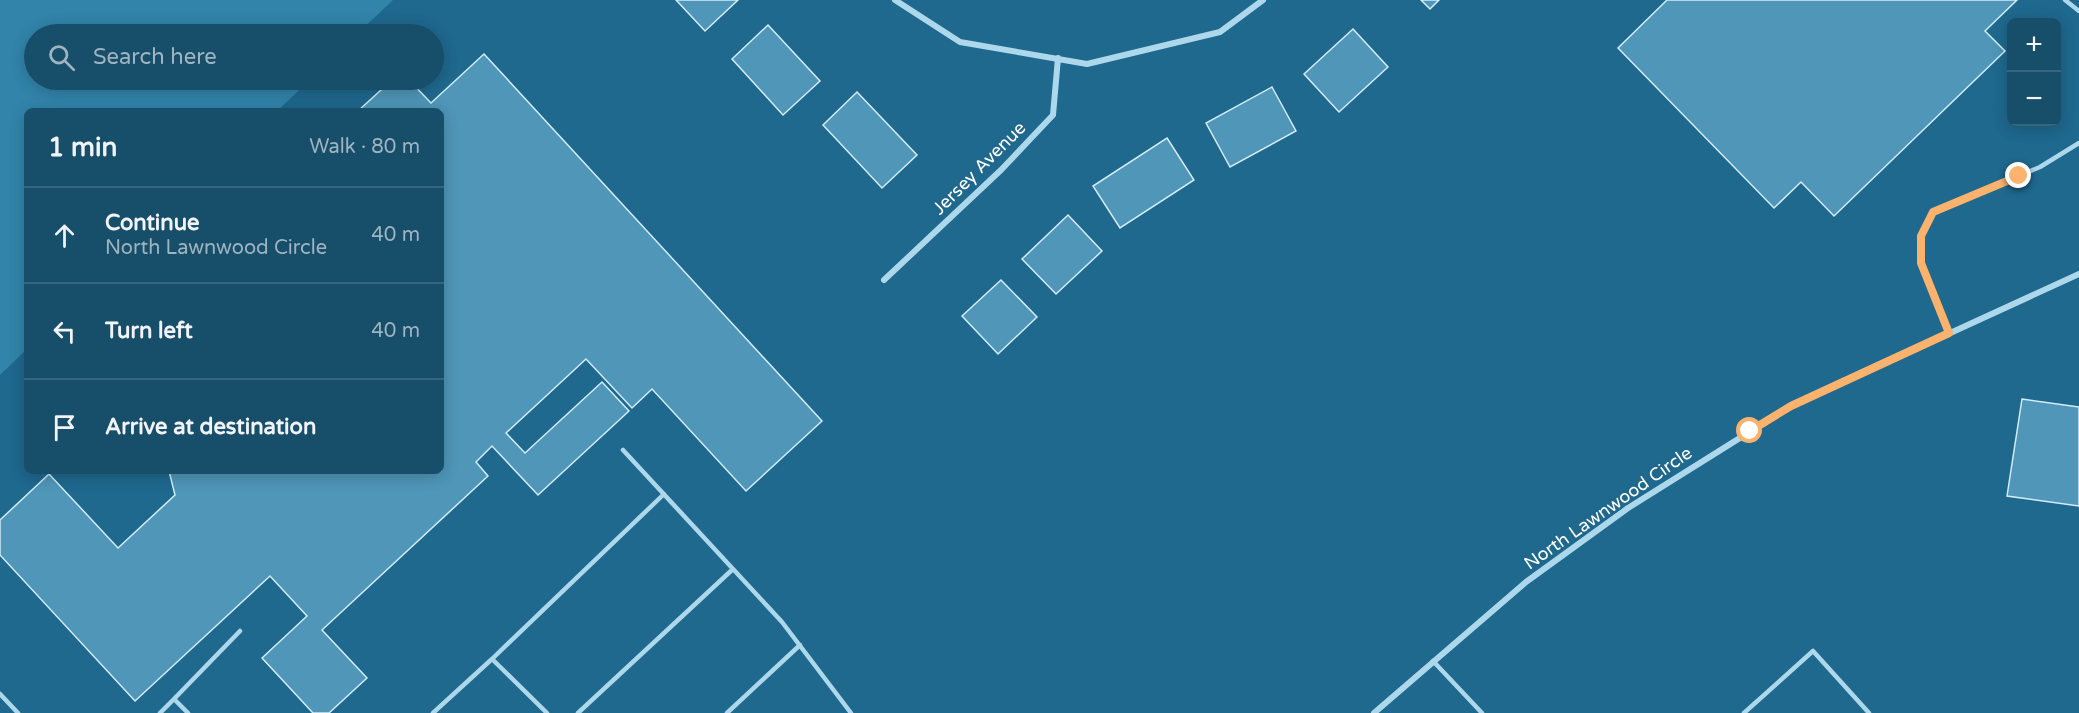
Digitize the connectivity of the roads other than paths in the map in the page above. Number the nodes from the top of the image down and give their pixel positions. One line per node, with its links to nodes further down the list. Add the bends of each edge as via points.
1 (895, 0): 5 (street, via 960,42)
2 (1263, 0): 5 (street, via 1220,32 1088,64)
3 (2065, 0): 4 (lane)
4 (2079, 11)
5 (1058, 58): 8 (street, Jersey Avenue, via 1053,115 1001,170)
6 (2079, 143): 9 (lane, via 2040,167 1933,212 1921,236 1921,263)
7 (2079, 274): 9 (street, North Lawnwood Circle)
8 (884, 280)
9 (1949, 333): 16 (street, North Lawnwood Circle, via 1791,406 1628,508 1526,582)
10 (623, 450): 11 (lane)
11 (664, 494): 12 (lane); 15 (lane)
12 (733, 569): 14 (lane); 24 (lane)
13 (240, 631): 18 (lane)
14 (800, 645): 25 (lane); 26 (lane)
15 (492, 659): 22 (lane); 23 (lane)
16 (1433, 662): 27 (street, North Lawnwood Circle); 28 (lane)
17 (0, 694): 19 (lane)
18 (174, 699): 20 (lane); 21 (lane)
19 (18, 713)
20 (160, 713)
21 (188, 713)
22 (434, 713)
23 (546, 713)
24 (578, 713)
25 (727, 713)
26 (851, 713)
27 (1374, 713)
28 (1482, 713)
29 (1744, 713): 30 (lane, via 1814,651)
30 (1869, 713)

